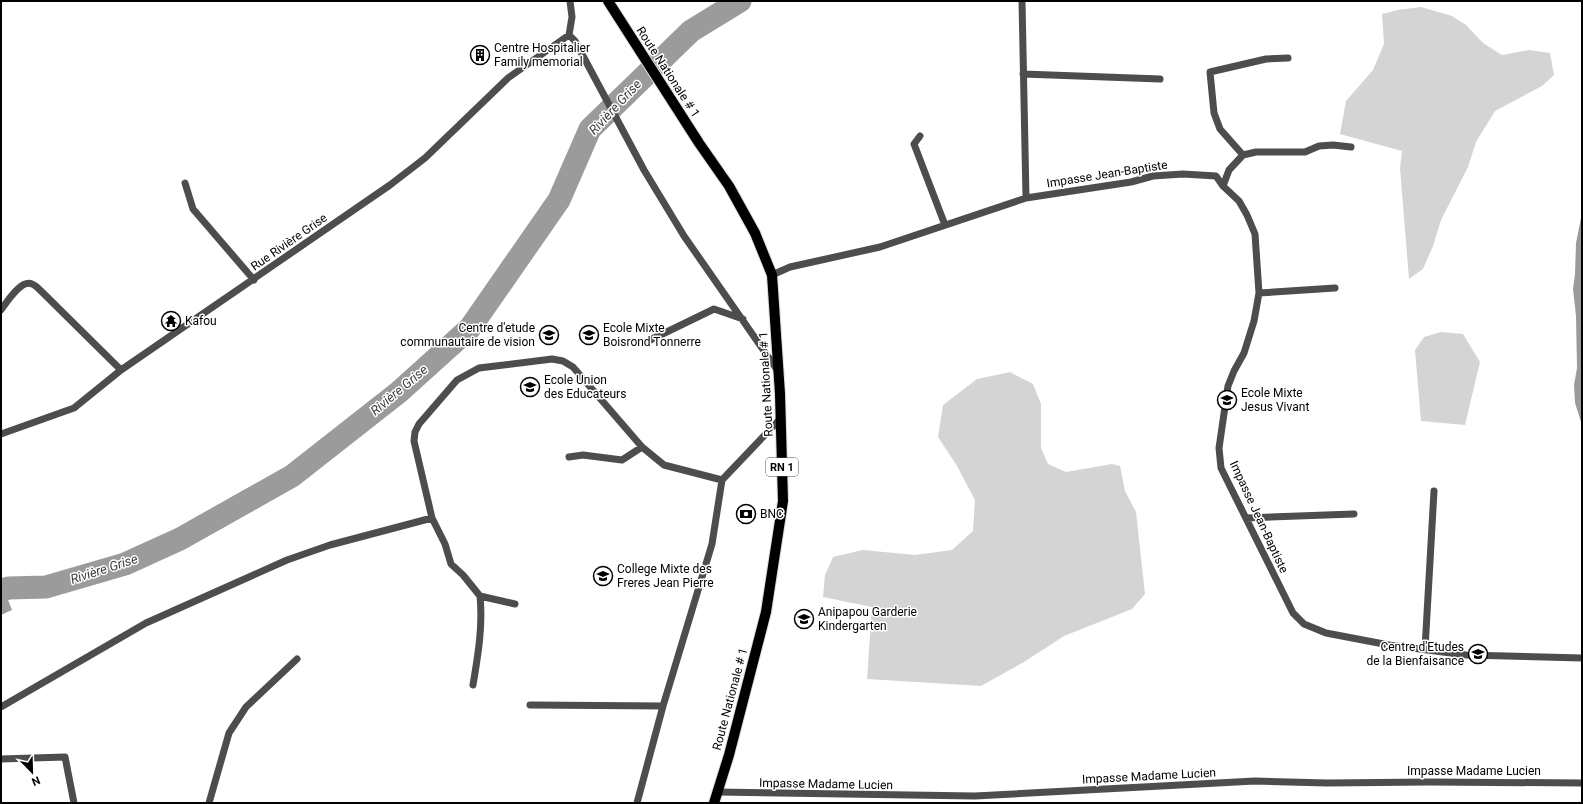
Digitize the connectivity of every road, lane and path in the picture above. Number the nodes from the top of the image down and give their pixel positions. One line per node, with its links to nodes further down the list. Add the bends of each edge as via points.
1 (570, 1): 4 (street, via 572,17)
2 (1022, 1): 6 (street)
3 (610, 5): 15 (main road, Route Nationale # 1 / RN 1, via 729,186 755,233)
4 (569, 35): 16 (street, Rue Rivière Grise, via 508,78 425,158 402,176); 20 (street, via 575,41 644,170 684,236)
5 (1288, 58): 10 (street, via 1266,59 1210,72 1214,113 1220,129)
6 (1023, 74): 7 (street); 13 (street)
7 (1160, 79)
8 (920, 136): 14 (street, via 914,144)
9 (1351, 147): 10 (street, via 1319,146 1305,152 1256,152)
10 (1242, 156): 12 (street, via 1229,170)
11 (185, 183): 16 (street, via 193,209)
12 (1223, 186): 13 (street, Impasse Jean-Baptiste, via 1216,176 1183,174 1153,176 1131,182); 18 (street, Impasse Jean-Baptiste, via 1239,201 1255,234)
13 (1026, 198): 14 (street, Impasse Jean-Baptiste)
14 (945, 225): 15 (street, Impasse Jean-Baptiste, via 880,248 790,267)
15 (772, 275): 23 (main road, Route Nationale # 1 / RN 1)
16 (254, 280): 22 (street, Rue Rivière Grise)
17 (1335, 288): 18 (street)
18 (1259, 292): 32 (street, Impasse Jean-Baptiste, via 1254,321 1244,353 1228,386 1219,448 1221,468)
19 (1, 310): 22 (street, via 20,287 32,284)
20 (743, 319): 21 (street, via 714,308); 23 (street)
21 (644, 343)
22 (121, 370): 25 (street, Rue Rivière Grise, via 74,408)
23 (779, 372): 24 (main road, Route Nationale # 1 / RN 1)
24 (781, 418): 28 (street); 44 (main road, Route Nationale # 1 / RN 1, via 783,501 766,612)
25 (1, 434)
26 (642, 447): 27 (street, via 622,460 583,455); 28 (street, via 664,464); 31 (street, via 573,367 563,361 552,359 478,368 457,380 415,432 414,441)
27 (569, 458)
28 (722, 480): 40 (street, via 712,544)
29 (1434, 491): 35 (street)
30 (1354, 514): 32 (street)
31 (432, 518): 33 (street, via 445,544 451,564); 41 (street, via 330,545 287,560 146,623)
32 (1246, 518): 35 (street, Impasse Jean-Baptiste, via 1293,613 1304,624 1334,634)
33 (480, 596): 34 (street); 38 (street, via 482,617)
34 (515, 604)
35 (1425, 649): 36 (street, Impasse Jean-Baptiste, via 1466,655)
36 (1582, 658)
37 (297, 659): 46 (street, via 246,707 229,733)
38 (473, 685)
39 (530, 705): 40 (street)
40 (663, 706): 47 (street)
41 (1, 707)
42 (1, 759): 45 (street, via 65,757)
43 (1582, 783): 44 (street, Impasse Madame Lucien, via 1255,781 975,796)
44 (718, 792): 48 (main road, Route Nationale # 1 / RN 1)
45 (74, 803)
46 (209, 803)
47 (637, 803)
48 (714, 803)

